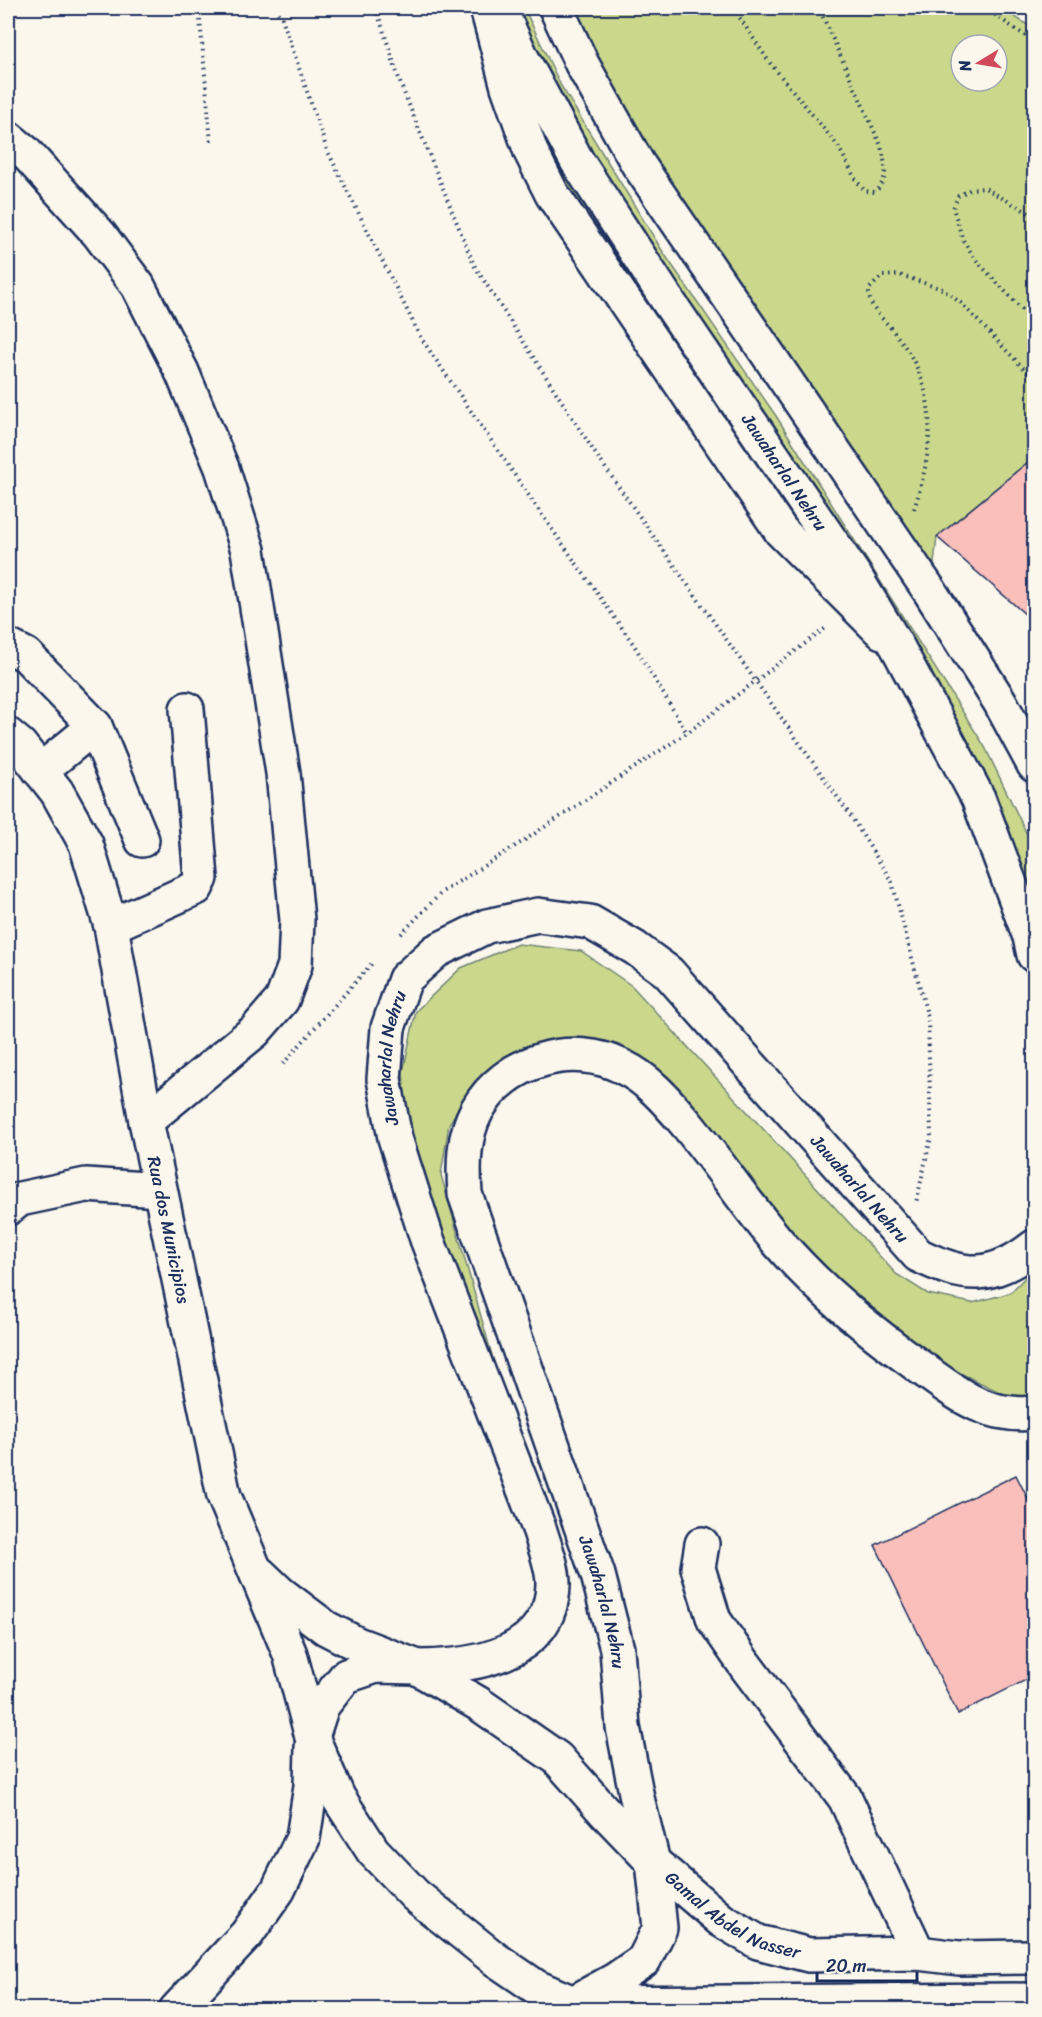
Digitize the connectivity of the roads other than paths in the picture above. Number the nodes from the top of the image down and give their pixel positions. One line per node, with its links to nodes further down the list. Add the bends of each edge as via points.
1 (487, 8): 6 (main road, via 515,107 552,194 782,531)
2 (499, 8): 6 (main road, Jawaharlal Nehru, via 577,160 856,578)
3 (556, 8): 10 (main road, via 582,64 638,164 929,590)
4 (8, 138): 15 (main road, via 99,234 138,286 182,372 222,468 248,550 284,773 297,920 295,965 282,1000 255,1031)
5 (8, 646): 8 (main road, via 26,655)
6 (898, 648): 14 (main road, Jawaharlal Nehru, via 978,798)
7 (187, 709): 13 (main road, via 201,878 196,888)
8 (95, 726): 11 (main road); 12 (main road)
9 (8, 735): 11 (main road, Rua dos Municipios)
10 (1035, 765)
11 (40, 771): 13 (main road, Rua dos Municipios, via 57,792 86,844)
12 (142, 840)
13 (111, 926): 15 (main road, Rua dos Municipios)
14 (1035, 955)
15 (146, 1121): 16 (main road, Rua dos Municipios)
16 (160, 1191): 17 (main road, via 86,1185 20,1199); 21 (main road, Rua dos Municipios, via 224,1496)
17 (8, 1208)
18 (1035, 1247): 22 (main road, Jawaharlal Nehru, via 1000,1269 975,1273 944,1268 918,1255 668,972 590,922 538,915 487,926 436,951 405,979 388,1028 384,1079 394,1138 427,1239 540,1531 553,1586 549,1608 536,1632 512,1651 446,1667)
19 (1035, 1413): 24 (main road, Jawaharlal Nehru, via 998,1412 966,1399 878,1337 825,1291 778,1242 659,1091 623,1067 591,1056 538,1060 492,1089 477,1110 466,1139 465,1194 598,1575 616,1649 623,1727 636,1798)
20 (702, 1544): 25 (main road, via 698,1568 714,1620 845,1798)
21 (250, 1561): 22 (main road, via 281,1594 326,1628); 23 (main road, Rua dos Municipios, via 290,1654)
22 (416, 1667): 23 (main road, Jawaharlal Nehru, via 376,1666 346,1676 322,1706); 24 (main road, Gamal Abdel Nasser, via 557,1758)
23 (312, 1737): 29 (main road, via 338,1797 373,1851 415,1895); 30 (main road, via 311,1786 303,1838 278,1890 247,1934)
24 (653, 1862): 25 (main road, Gamal Abdel Nasser, via 721,1920 758,1942 809,1955); 29 (main road, Jawaharlal Nehru, via 660,1928 644,1960 615,1980)
25 (918, 1953): 26 (main road, Gamal Abdel Nasser, via 959,1958)
26 (1035, 1957)
27 (830, 2000): 28 (main road); 29 (main road); 31 (main road)
28 (1035, 2000)
29 (562, 2006)
30 (176, 2010)
31 (779, 2010)

